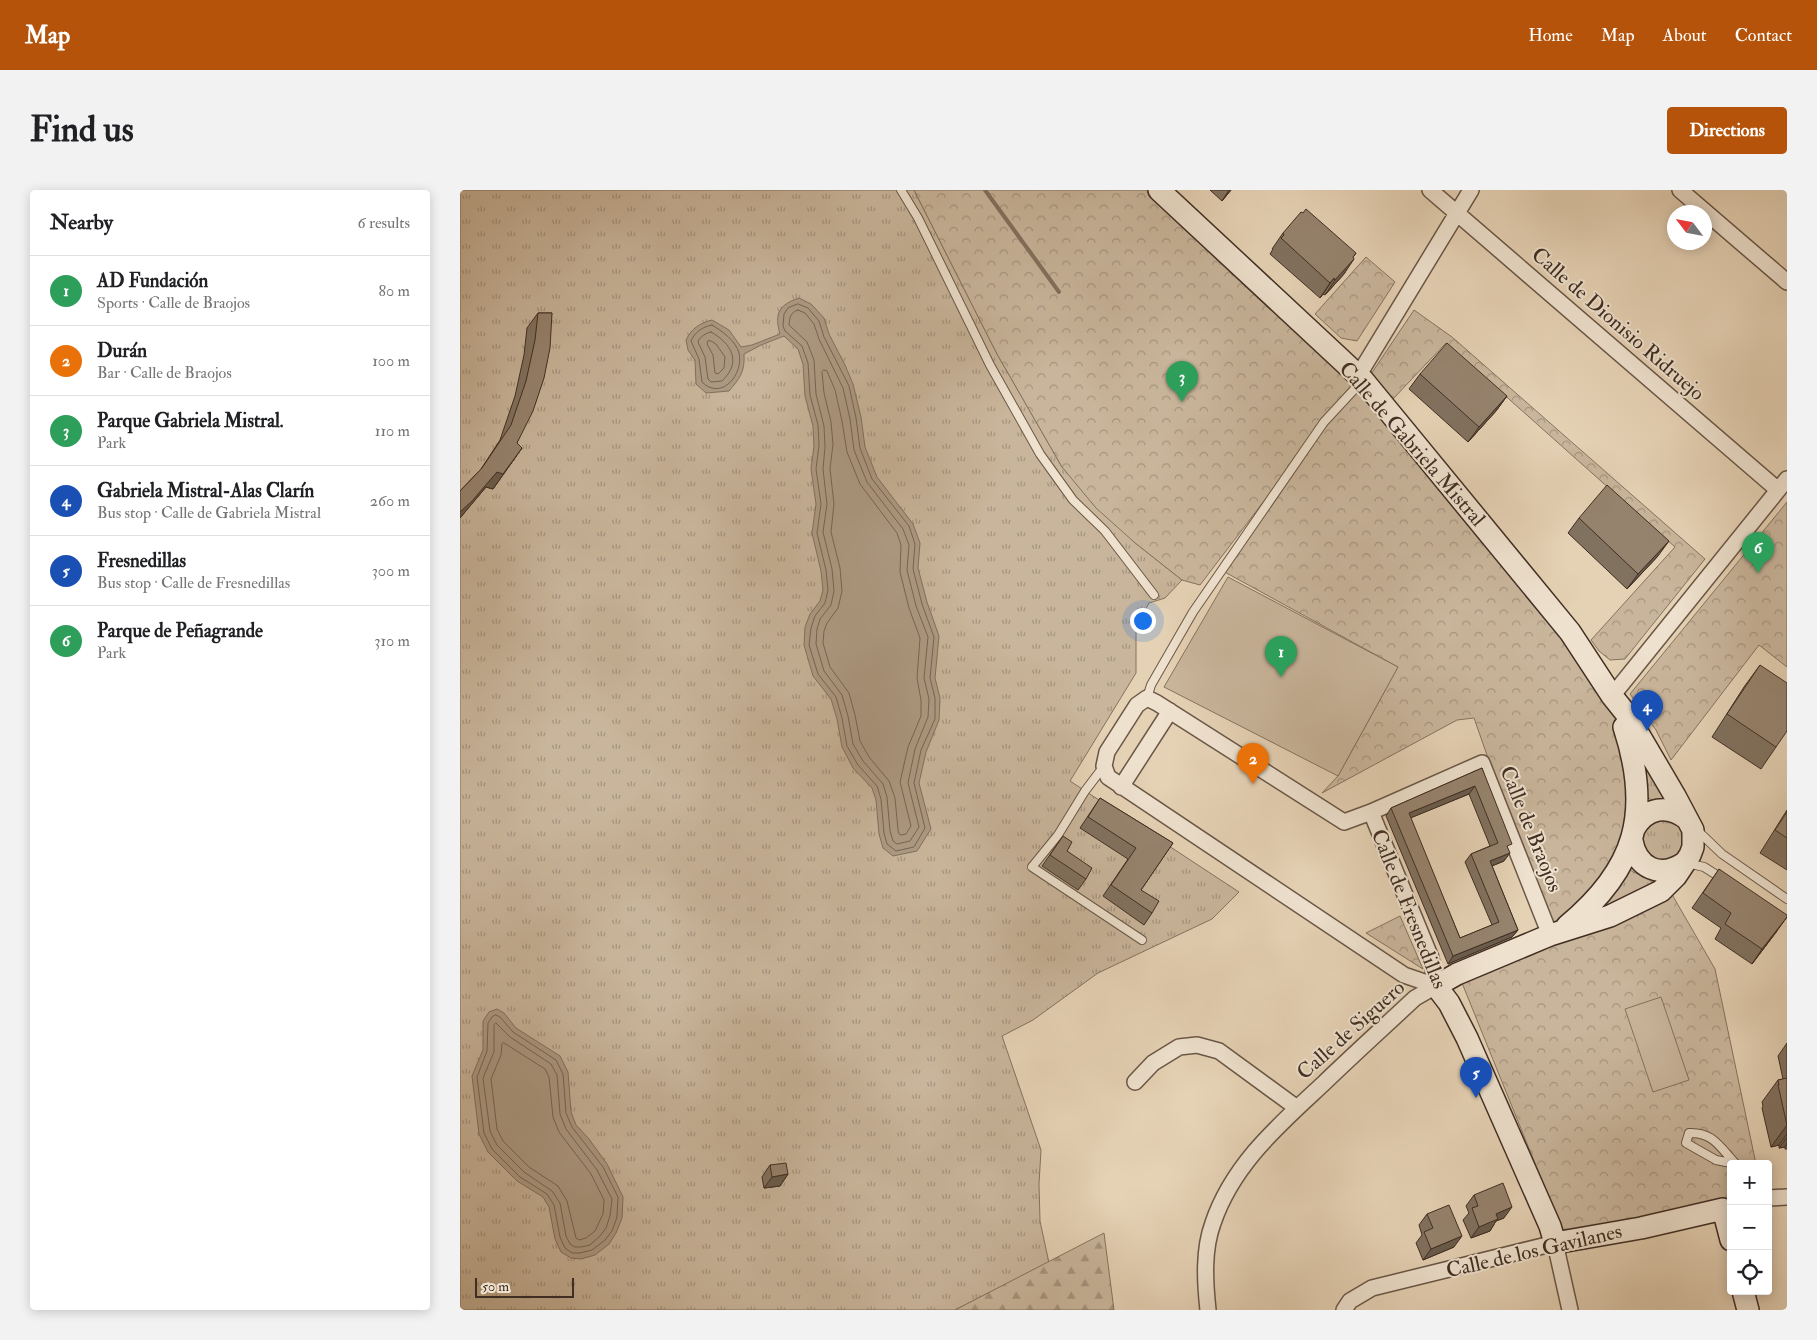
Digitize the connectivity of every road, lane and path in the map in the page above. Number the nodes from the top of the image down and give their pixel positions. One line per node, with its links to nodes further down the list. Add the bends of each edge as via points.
1 (901, 190): 10 (lane, via 990,365 1040,454 1073,500 1105,531)
2 (1159, 190): 8 (street, Calle de Gabriela Mistral)
3 (1430, 190): 6 (street, Calle de Dionisio Ridruejo)
4 (1471, 190): 6 (street)
5 (1680, 190): 7 (street)
6 (1457, 213): 8 (street); 9 (street, Calle de Dionisio Ridruejo)
7 (1787, 282)
8 (1361, 378): 11 (lane, via 1324,422 1216,577 1151,685); 12 (street, Calle de Gabriela Mistral, via 1570,632)
9 (1783, 485): 12 (street)
10 (1154, 595)
11 (1147, 698): 13 (street, Calle de Braojos); 14 (street, via 1137,705 1107,752)
12 (1614, 699): 17 (street, Calle de Gabriela Mistral, via 1628,716); 18 (street, Calle de Gabriela Mistral, via 1633,755 1639,794)
13 (1170, 711): 15 (street); 16 (street, Calle de Braojos, via 1344,822)
14 (1104, 766): 15 (street, via 1108,777); 23 (lane, via 1058,835 1032,867)
15 (1121, 787): 24 (street, via 1404,975)
16 (1371, 812): 22 (street, Calle de Braojos, via 1482,763); 24 (street, Calle de Fresnedillas, via 1431,958)
17 (1688, 821): 18 (street, Calle de Gabriela Mistral, via 1674,810 1658,809 1644,816); 19 (street, Calle de Gabriela Mistral, via 1693,830 1694,847); 21 (lane, via 1722,854)
18 (1633, 835): 19 (street, via 1638,857 1651,868 1668,870); 22 (street, Calle de Gabriela Mistral, via 1626,858 1600,896)
19 (1684, 863): 20 (lane, via 1704,867); 22 (street, Calle de Gabriela Mistral, via 1662,891 1610,916)
20 (1729, 883)
21 (1787, 899)
22 (1556, 933): 24 (street, Calle de Gabriela Mistral)
23 (1142, 940)
24 (1436, 986): 26 (street, Calle de Siguero, via 1415,998); 31 (street, Calle de Fresnedillas, via 1450,1003 1468,1038)
25 (1135, 1082): 26 (street, Calle de Siguero, via 1153,1063 1179,1047 1197,1046 1219,1051)
26 (1297, 1108): 33 (street, Calle de Siguero, via 1249,1157 1228,1189 1212,1224 1206,1259)
27 (1736, 1164): 27 (lane, via 1710,1137 1689,1133 1686,1143 1716,1160)
28 (1787, 1197): 29 (street)
29 (1772, 1198)
30 (1727, 1208): 31 (street, Calle de los Gavilanes)
31 (1555, 1243): 34 (street, Calle de los Gavilanes, via 1372,1288 1350,1301); 35 (street, Calle de Fresnedillas)
32 (1744, 1295): 36 (street)
33 (1208, 1310)
34 (1344, 1310)
35 (1570, 1310)
36 (1748, 1310)

